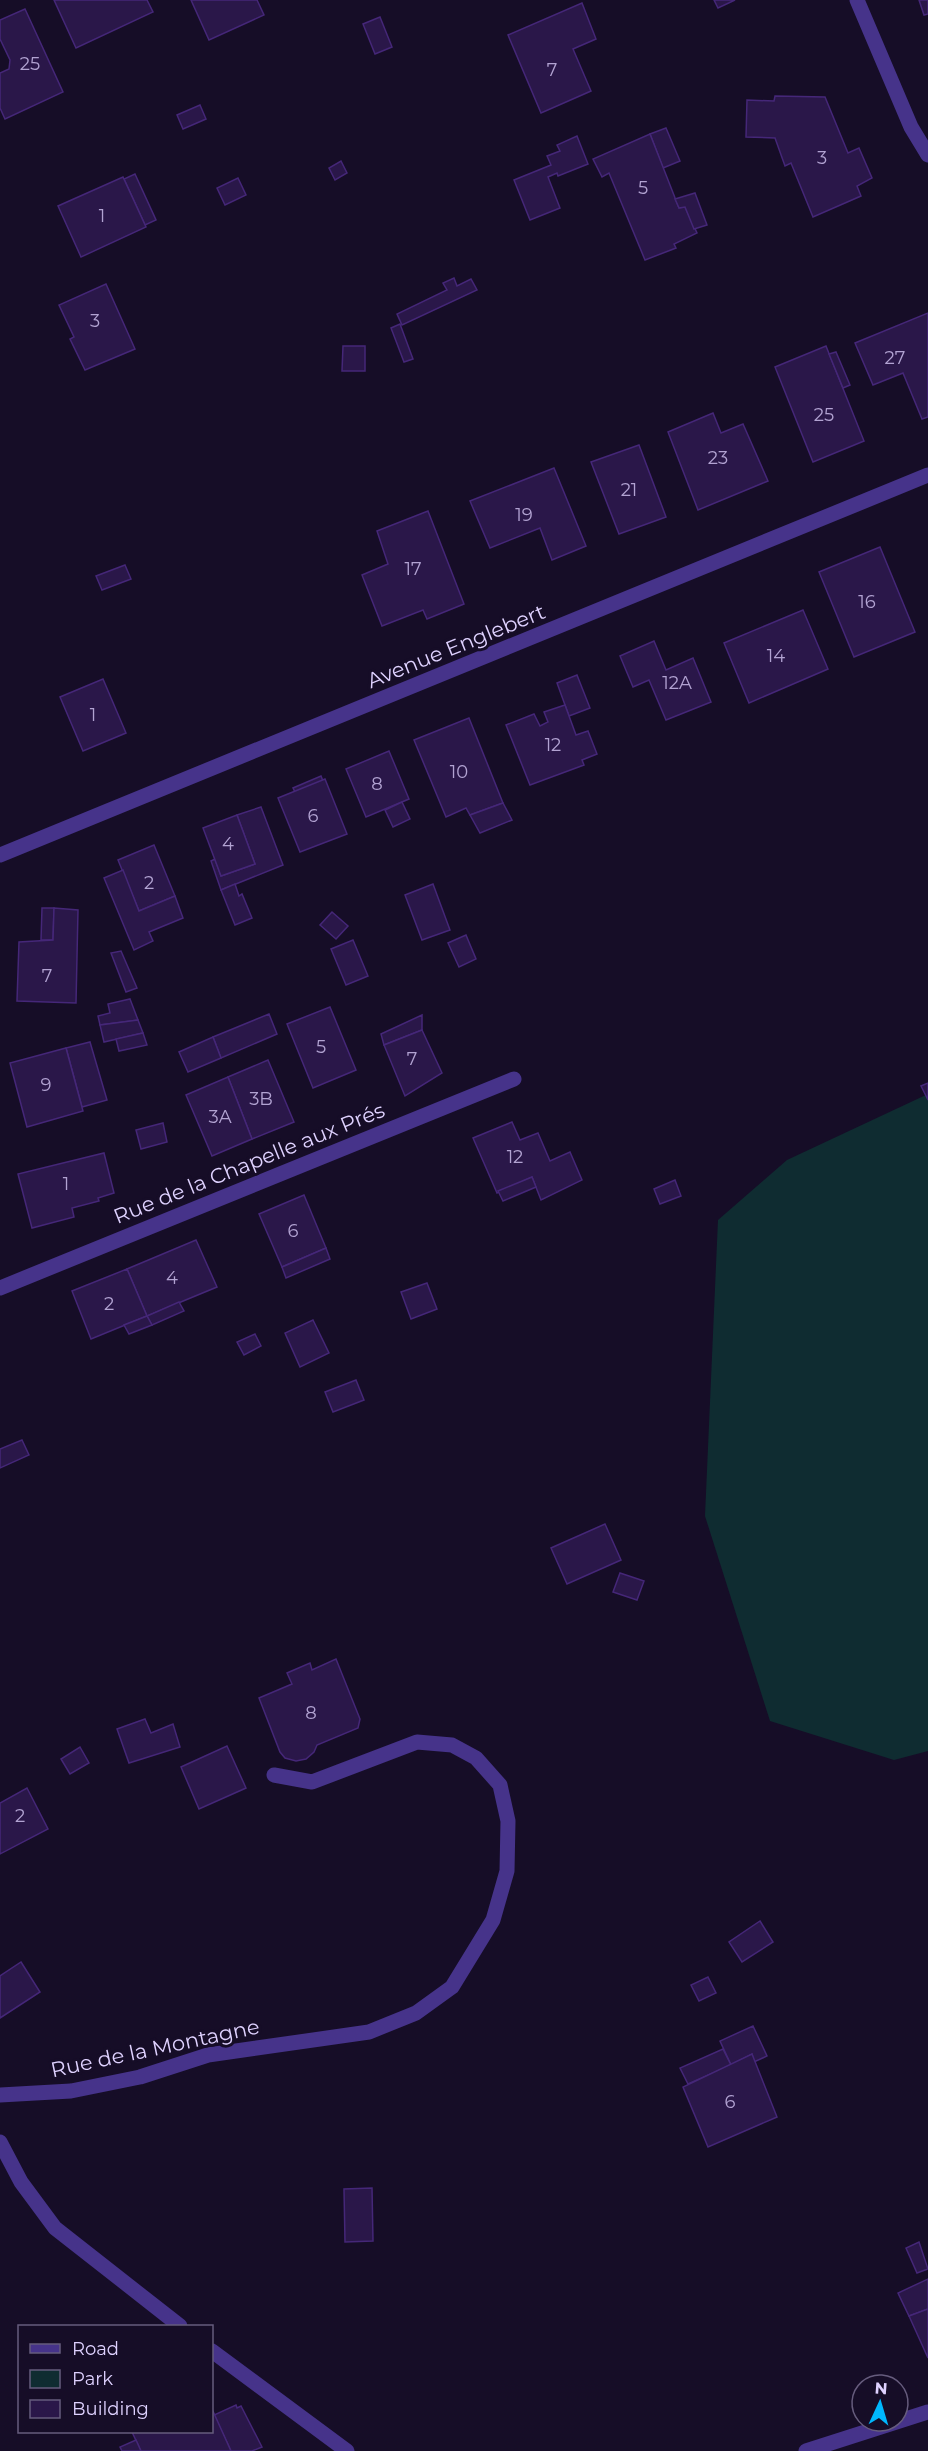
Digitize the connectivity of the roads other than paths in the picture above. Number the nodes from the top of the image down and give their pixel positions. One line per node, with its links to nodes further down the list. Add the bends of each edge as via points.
1 (857, 0): 2 (street, via 911,127)
2 (928, 155)
3 (928, 475): 4 (street, Avenue Englebert)
4 (0, 855)
5 (514, 1079): 6 (street, Rue de la Chapelle aux Prés)
6 (0, 1288)
7 (274, 1775): 8 (street, Rue de la Montagne, via 312,1782 417,1742 452,1745 476,1758 500,1785 508,1821 507,1871 493,1920 452,1988 416,2013 369,2032 208,2055 140,2077 70,2091)
8 (0, 2095)
9 (0, 2142): 10 (street, via 21,2182 55,2228)
10 (179, 2325)
11 (213, 2352): 13 (street)
12 (928, 2412): 14 (street)
13 (347, 2451)
14 (806, 2451)

